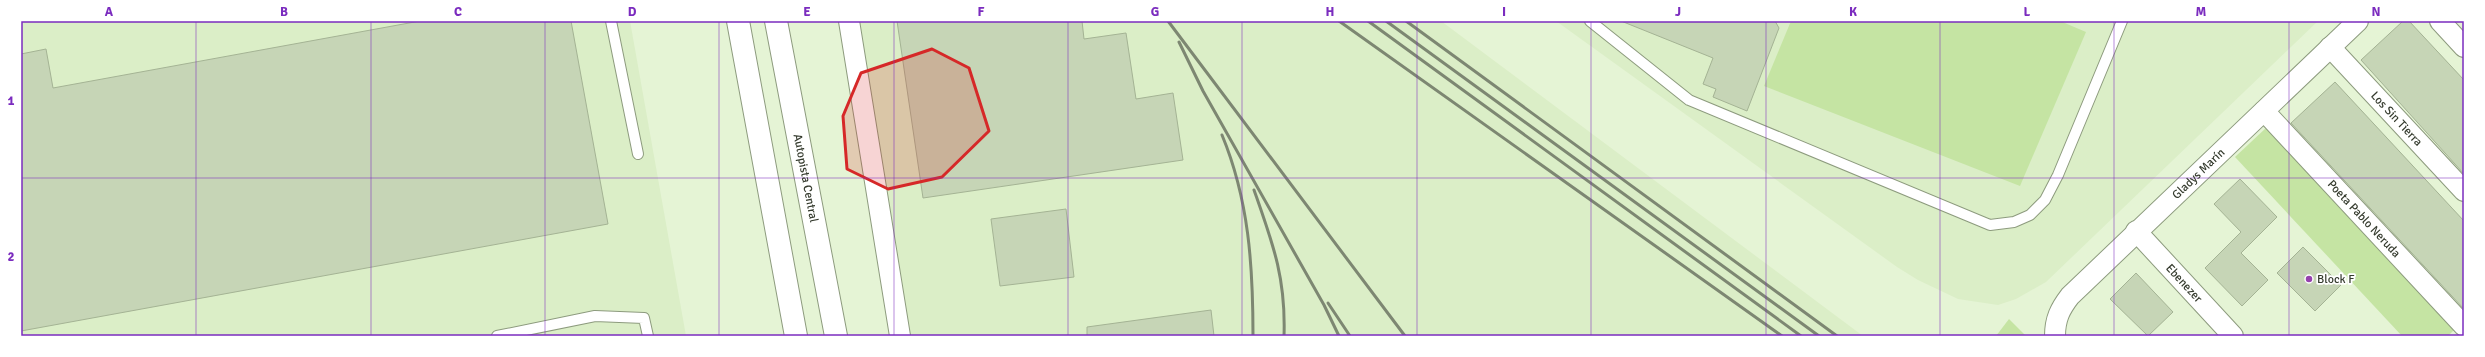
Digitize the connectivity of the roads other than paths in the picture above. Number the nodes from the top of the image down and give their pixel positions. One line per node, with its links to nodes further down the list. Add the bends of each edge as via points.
1 (611, 21): 12 (lane)
2 (738, 21): 18 (highway)
3 (776, 21): 19 (highway, Autopista Central)
4 (849, 21): 20 (street)
5 (1590, 21): 6 (lane, via 1689,100 1990,225 2014,222 2030,215 2045,200 2058,175)
6 (2122, 21)
7 (2358, 21): 9 (street, Gladys Marín)
8 (2440, 21): 10 (street)
9 (2330, 47): 11 (street, Gladys Marín); 13 (street, Los Sin Tierra)
10 (2464, 47)
11 (2264, 111): 14 (street, Gladys Marín); 15 (street, Poeta Pablo Neruda)
12 (638, 154)
13 (2464, 191)
14 (2136, 231): 21 (street, Gladys Marín, via 2070,296 2059,311); 22 (street, Ebenezer)
15 (2464, 326)
16 (497, 336): 17 (lane, via 595,316 644,318)
17 (648, 336)
18 (796, 336)
19 (836, 336)
20 (900, 336)
21 (2055, 336)
22 (2234, 336)

